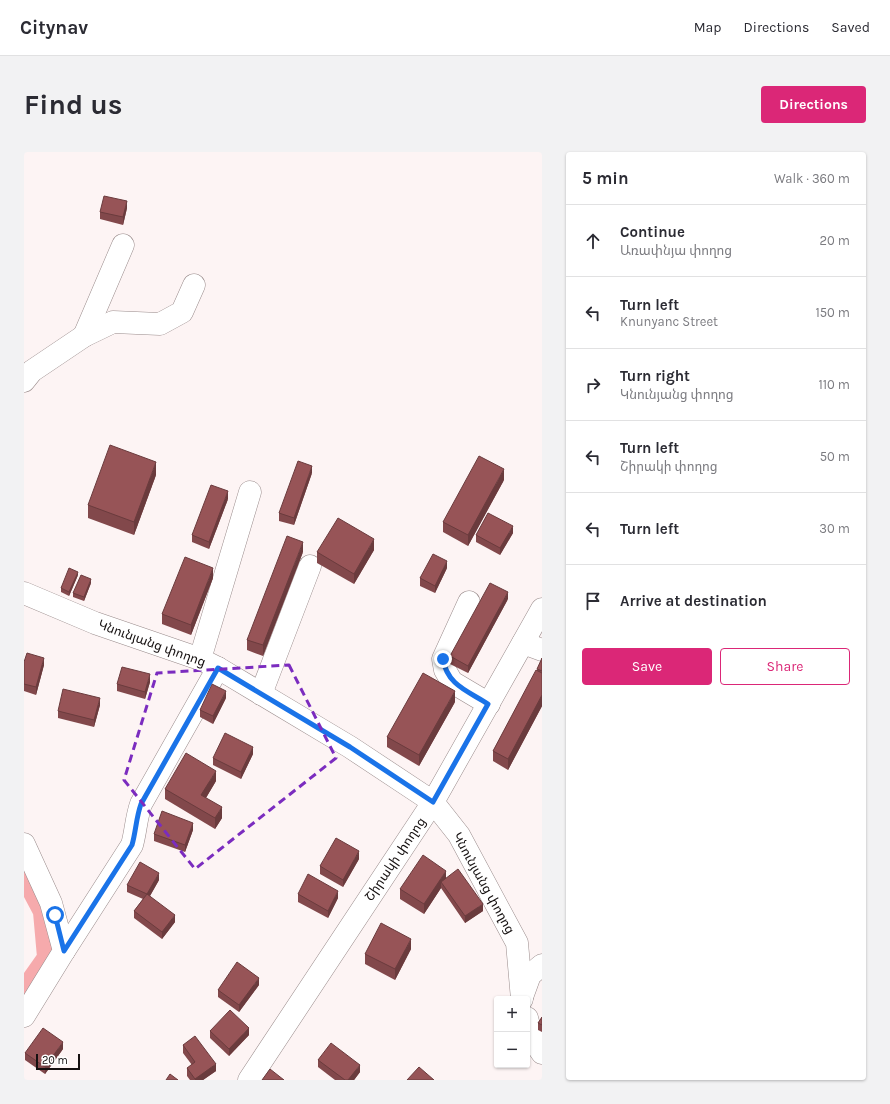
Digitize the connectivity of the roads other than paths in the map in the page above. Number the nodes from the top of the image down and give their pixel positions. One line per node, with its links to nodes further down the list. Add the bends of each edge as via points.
1 (123, 245): 3 (street)
2 (194, 285): 3 (street, via 182,312 160,324 113,322)
3 (84, 336): 4 (street, via 32,371)
4 (24, 382)
5 (250, 492): 11 (street)
6 (310, 566): 12 (street)
7 (25, 598): 11 (street, Կնունյանց փողոց)
8 (468, 602): 13 (street, via 443,659 445,670 452,682)
9 (542, 609): 10 (street, Շիրակի փողոց)
10 (532, 646): 13 (street, Շիրակի փողոց)
11 (209, 663): 12 (street, Կնունյանց փողոց); 16 (street, via 141,804 132,845)
12 (261, 694): 14 (street, Կնունյանց փողոց, via 350,747)
13 (488, 704): 14 (street, Շիրակի փողոց)
14 (433, 802): 18 (street, Կնունյանց փողոց, via 459,835 517,943); 23 (street, Շիրակի փողոց)
15 (24, 844): 16 (street, via 51,903)
16 (64, 951): 20 (street)
17 (542, 965): 19 (street, via 530,975)
18 (522, 996)
19 (523, 996)
20 (24, 1016)
21 (530, 1031): 22 (street, via 532,1040)
22 (542, 1053)
23 (249, 1080)

